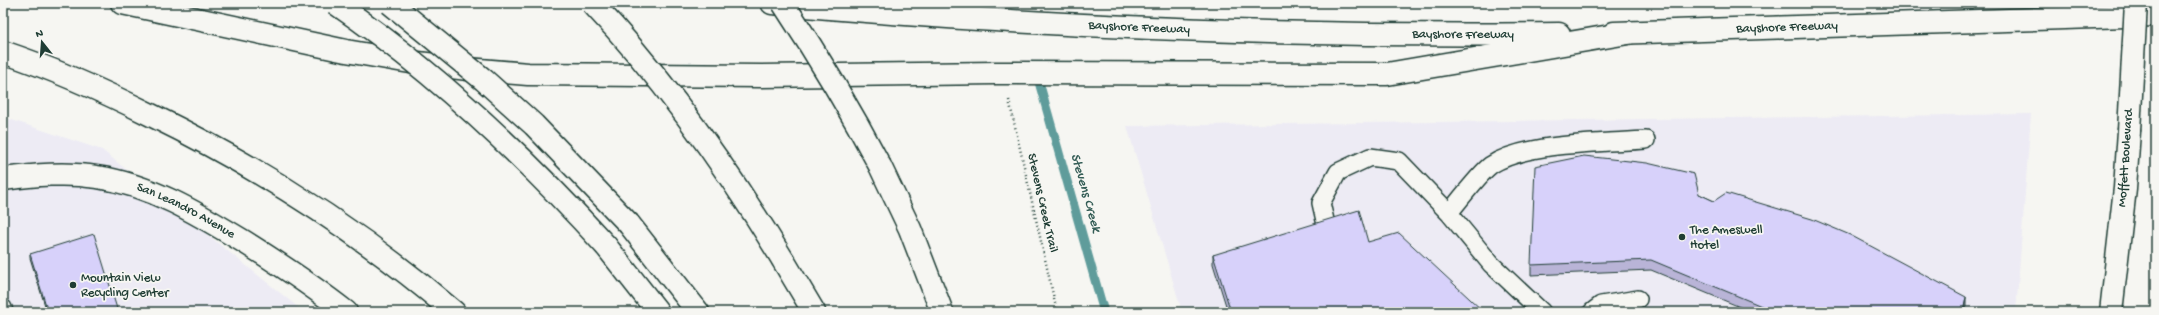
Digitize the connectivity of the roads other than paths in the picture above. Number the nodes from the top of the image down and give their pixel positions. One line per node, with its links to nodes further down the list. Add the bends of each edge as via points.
1 (122, 3): 9 (main road, via 346,51 410,62 528,74 1387,74)
2 (336, 3): 20 (main road, bridge, via 408,56 463,102 557,193 606,246)
3 (390, 3): 21 (main road, bridge, via 466,64 534,125 629,224)
4 (592, 3): 22 (main road, bridge, via 649,66 691,120 735,183)
5 (772, 3): 9 (main road, Bayshore Freeway, via 889,14 1180,29 1443,35)
6 (783, 3): 23 (main road, bridge, via 845,100 880,166 910,229)
7 (2136, 3): 26 (main road, Moffett Boulevard, bridge, via 2126,188)
8 (2156, 15): 9 (main road, Bayshore Freeway)
9 (1628, 33)
10 (3, 52): 19 (main road, via 31,61 113,96 191,134 263,174 378,250)
11 (1646, 140): 13 (lane, via 1552,147 1516,155 1490,165)
12 (3, 179): 18 (main road, San Leandro Avenue, via 63,174 97,177 138,186 177,203 217,226 273,260)
13 (1449, 213): 14 (lane, via 1399,161 1370,157 1338,172 1321,203); 24 (lane, via 1491,264)
14 (1327, 229)
15 (1638, 299): 25 (lane, via 1601,305)
16 (3, 308): 17 (lane)
17 (4, 312)
18 (346, 312)
19 (454, 312)
20 (658, 312)
21 (698, 312)
22 (814, 312)
23 (942, 312)
24 (1542, 312)
25 (1592, 312)
26 (2112, 312)

